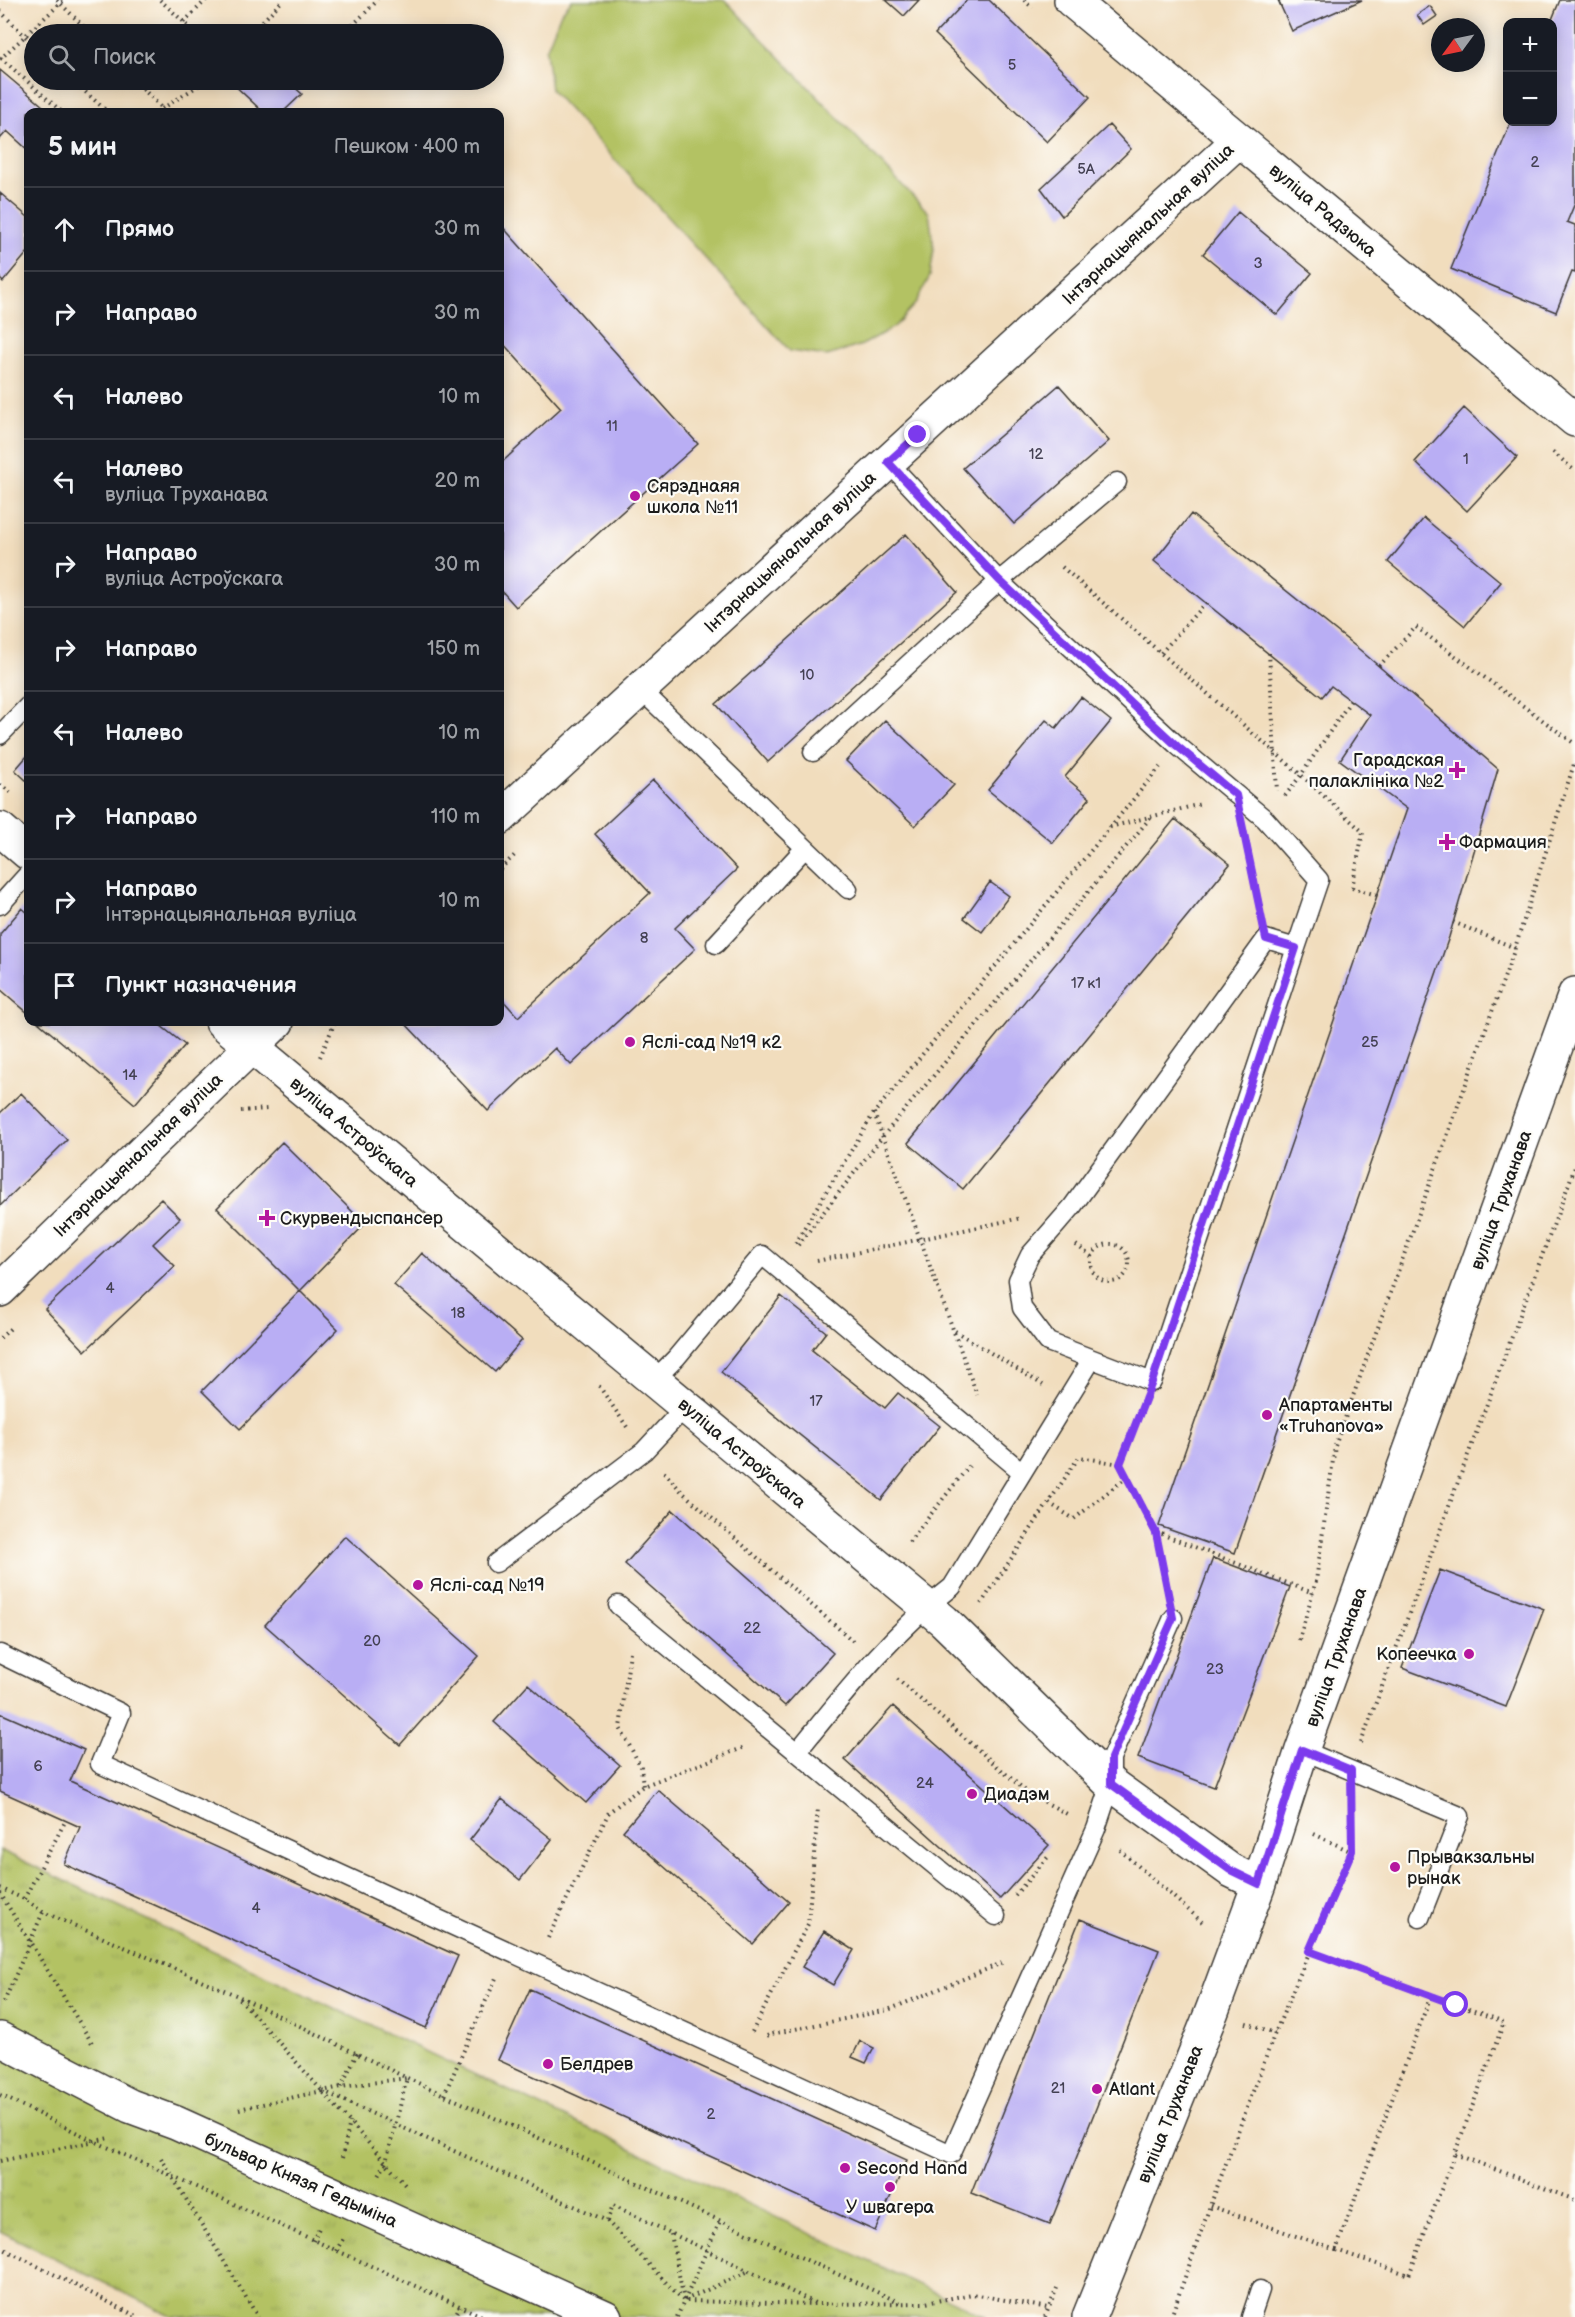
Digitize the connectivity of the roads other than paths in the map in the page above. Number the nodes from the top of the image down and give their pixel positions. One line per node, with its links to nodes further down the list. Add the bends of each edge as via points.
1 (1071, 0): 2 (street, вуліца Радзюка)
2 (1239, 140): 3 (street, вуліца Радзюка); 4 (street, Інтэрнацыянальная вуліца)
3 (1575, 420)
4 (888, 462): 6 (lane); 7 (street, Інтэрнацыянальная вуліца)
5 (1117, 482): 6 (lane)
6 (999, 580): 10 (lane); 19 (lane, via 1177,746 1265,819 1319,880)
7 (640, 689): 11 (street, Інтэрнацыянальная вуліца); 13 (lane)
8 (24, 710): 9 (lane)
9 (0, 735)
10 (813, 752)
11 (504, 814)
12 (0, 828): 14 (street)
13 (805, 848): 16 (lane); 18 (lane)
14 (24, 849)
15 (24, 878): 17 (lane)
16 (848, 888)
17 (0, 905)
18 (716, 944)
19 (1296, 948): 25 (lane, via 1152,1382); 25 (lane, via 1266,939 1072,1207 1030,1255 1018,1280 1022,1308 1048,1342)
20 (1575, 994): 34 (street, вуліца Труханава)
21 (227, 1026): 23 (street, вуліца Астроўскага)
22 (273, 1026): 23 (street, Інтэрнацыянальная вуліца)
23 (251, 1046): 24 (street, Інтэрнацыянальная вуліца); 26 (street, вуліца Астроўскага)
24 (0, 1290)
25 (1092, 1359): 28 (lane)
26 (654, 1380): 27 (street, вуліца Астроўскага); 28 (lane, via 762,1255)
27 (686, 1406): 29 (lane, via 644,1452); 31 (street, вуліца Астроўскага)
28 (1022, 1472): 31 (lane, via 952,1587)
29 (496, 1563)
30 (618, 1605): 35 (lane)
31 (926, 1606): 35 (lane, via 873,1658); 36 (street, вуліца Астроўскага)
32 (1173, 1618): 36 (lane, via 1111,1758)
33 (0, 1654): 36 (lane, via 120,1713 100,1764 951,2154 1096,1829)
34 (1302, 1750): 37 (street, вуліца Труханава); 39 (lane, via 1460,1816)
35 (797, 1752): 38 (lane)
36 (1111, 1784): 37 (street, вуліца Астроўскага, via 1230,1870)
37 (1259, 1884): 43 (street, вуліца Труханава)
38 (996, 1916)
39 (1420, 1918)
40 (0, 2039): 42 (street, бульвар Князя Гедыміна, via 130,2106 176,2123)
41 (1260, 2290): 44 (lane)
42 (604, 2317)
43 (1089, 2317)
44 (1251, 2317)

